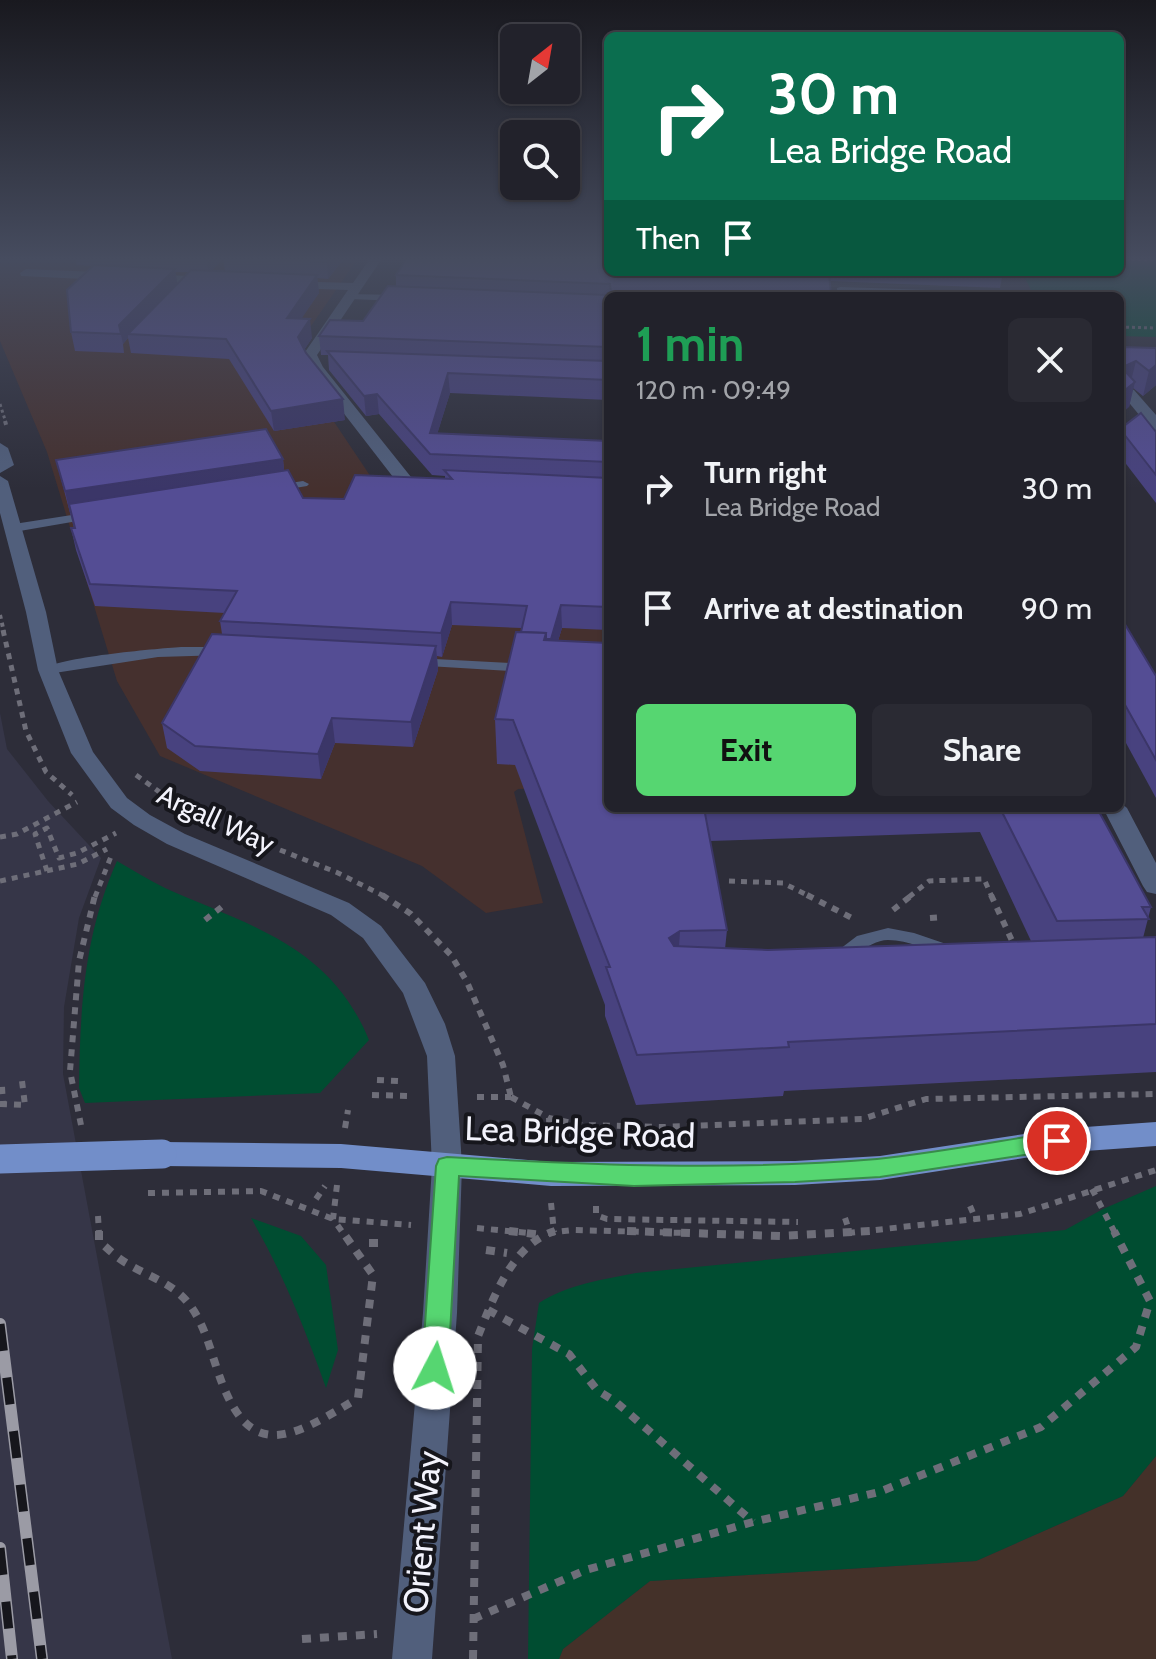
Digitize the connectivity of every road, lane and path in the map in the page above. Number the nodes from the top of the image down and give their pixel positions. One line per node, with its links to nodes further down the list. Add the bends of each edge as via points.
1 (324, 334): 2 (street, via 310,355)
2 (313, 362): 3 (street); 12 (street, via 406,482)
3 (339, 364)
4 (1125, 393): 5 (street); 7 (street)
5 (1156, 394)
6 (0, 404): 8 (path)
7 (1156, 425)
8 (5, 444): 9 (street, via 6,465)
9 (0, 468)
10 (0, 481): 15 (street, Argall Way)
11 (303, 484): 13 (lane)
12 (453, 484)
13 (271, 489)
14 (99, 515): 15 (lane)
15 (14, 528): 20 (street, Argall Way)
16 (0, 615): 22 (path, via 26,731 46,772)
17 (233, 651): 20 (lane, via 202,650)
18 (402, 661): 19 (lane)
19 (540, 669)
20 (48, 670): 57 (street, Argall Way, via 82,753 119,803 176,839 340,909 372,932 397,963 415,990 441,1056)
21 (133, 773): 24 (path, Argall Way)
22 (72, 795)
23 (77, 802): 26 (path, via 17,834)
24 (172, 802)
25 (1117, 812): 31 (street)
26 (0, 837)
27 (103, 839): 28 (path, via 59,858 47,828 35,834)
28 (47, 871): 29 (path); 51 (path, via 110,852 79,961 70,1071)
29 (0, 881)
30 (729, 881): 35 (path, via 783,883)
31 (1156, 886)
32 (224, 905): 34 (path)
33 (892, 911): 36 (path, via 929,881 984,879)
34 (205, 920)
35 (881, 933): 37 (lane); 38 (lane, via 854,944)
36 (1017, 952)
37 (970, 958)
38 (813, 977)
39 (377, 1080): 41 (path)
40 (22, 1081): 47 (path, via 25,1105)
41 (398, 1081)
42 (2, 1087): 47 (path)
43 (1156, 1094): 52 (path, Lea Bridge Road, via 926,1099 862,1119)
44 (372, 1095): 45 (path)
45 (389, 1096)
46 (482, 1097): 49 (path, Lea Bridge Road, via 511,1097)
47 (2, 1104)
48 (348, 1110): 50 (path)
49 (549, 1118): 52 (path, Lea Bridge Road); 53 (path)
50 (347, 1119)
51 (81, 1125)
52 (597, 1125): 55 (path)
53 (550, 1128)
54 (1156, 1134): 57 (main road, Lea Bridge Road, via 1057,1141 880,1168 795,1173 621,1176)
55 (597, 1141)
56 (0, 1159): 57 (main road, Lea Bridge Road, bridge, via 341,1156)
57 (447, 1166): 86 (street, Orient Way)
58 (1156, 1170): 60 (path)
59 (326, 1183): 63 (path)
60 (1092, 1189): 70 (path, via 1020,1214); 81 (path)
61 (336, 1192): 69 (path)
62 (148, 1193): 69 (path, via 261,1191)
63 (316, 1199)
64 (596, 1206): 71 (path, via 596,1215 607,1219)
65 (970, 1206): 70 (path)
66 (98, 1216): 69 (path, via 99,1241 124,1262 171,1286 199,1318 232,1407 246,1427 282,1436 307,1429 358,1398 373,1275)
67 (551, 1218): 74 (path)
68 (845, 1218): 75 (path)
69 (333, 1219): 72 (path)
70 (976, 1220): 75 (path)
71 (798, 1222)
72 (376, 1223)
73 (503, 1229): 76 (path)
74 (554, 1232): 75 (path); 76 (path)
75 (850, 1233)
76 (544, 1235): 82 (path, Orient Way, via 495,1290)
77 (369, 1243): 78 (path)
78 (386, 1243)
79 (486, 1250): 80 (path)
80 (507, 1253)
81 (1153, 1300): 83 (path, via 1136,1347 1041,1427 879,1492)
82 (488, 1310): 83 (path, via 569,1354 597,1390); 84 (path, Orient Way, via 478,1336)
83 (753, 1522): 84 (path, via 586,1570)
84 (473, 1619): 87 (path, Orient Way)
85 (302, 1639): 86 (path)
86 (412, 1646)
87 (473, 1659)

